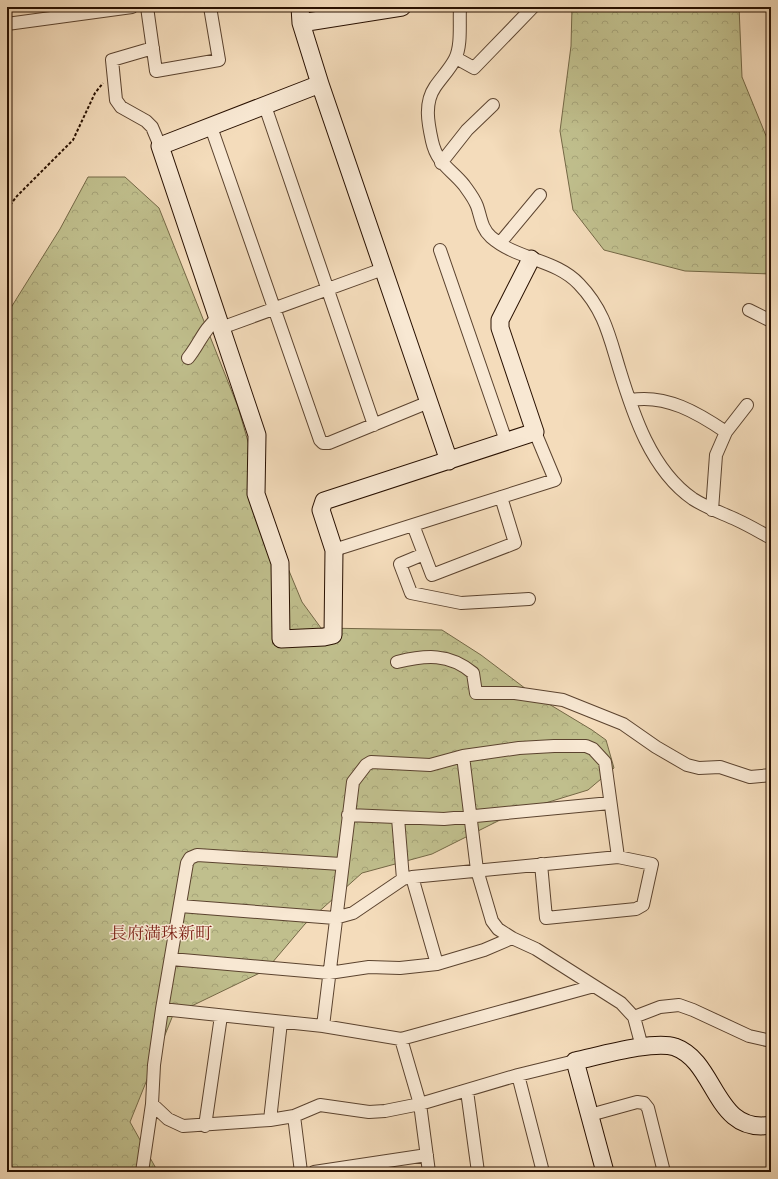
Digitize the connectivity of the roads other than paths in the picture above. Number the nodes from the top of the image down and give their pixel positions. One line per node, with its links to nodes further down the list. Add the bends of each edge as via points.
1 (132, 7): 9 (street)
2 (147, 7): 10 (street)
3 (210, 7): 10 (street, via 219,60 156,71)
4 (402, 7): 7 (street)
5 (460, 7): 11 (street, via 459,46)
6 (533, 7): 11 (street, via 474,68)
7 (354, 11): 8 (street)
8 (301, 15): 12 (street)
9 (7, 24)
10 (153, 48): 16 (street, via 112,60 116,100 121,107 152,127)
11 (456, 58): 17 (street, via 428,100 432,143)
12 (320, 84): 14 (street); 22 (street)
13 (493, 105): 17 (street, via 467,130)
14 (265, 106): 15 (street); 23 (street)
15 (211, 127): 16 (street); 24 (street)
16 (160, 146): 27 (street)
17 (441, 163): 19 (street, via 461,181 473,197 482,226 490,237)
18 (540, 195): 19 (street)
19 (500, 243): 21 (street)
20 (440, 250): 35 (street)
21 (531, 259): 29 (street, via 547,263 570,276 599,308); 33 (street, via 500,320 500,328)
22 (383, 268): 23 (street); 30 (street)
23 (327, 289): 24 (street); 32 (street)
24 (275, 307): 27 (street); 32 (street, via 320,440 329,443)
25 (748, 310): 26 (street)
26 (771, 321)
27 (220, 323): 28 (street, via 212,322); 41 (street, via 257,435 256,494 280,563 281,638 324,638 333,635)
28 (188, 358)
29 (631, 400): 34 (street, via 661,400 685,408); 38 (street, via 645,440 664,473 693,498)
30 (429, 402): 32 (street); 36 (street)
31 (747, 405): 34 (street)
32 (374, 425)
33 (536, 432): 35 (street); 37 (street, via 554,480)
34 (726, 432): 38 (street, via 716,455)
35 (506, 441): 36 (street)
36 (449, 461): 41 (street, via 324,501 321,510)
37 (501, 497): 39 (street); 42 (street, via 515,543 432,575)
38 (712, 510): 40 (street)
39 (413, 525): 41 (street); 42 (street)
40 (771, 538)
41 (334, 550)
42 (424, 554): 43 (street, via 400,564 411,593 461,602)
43 (529, 599)
44 (397, 662): 46 (street, via 432,655 447,659 473,673 476,693 515,693 563,700 624,724 656,748 687,765 700,768 720,767 750,777)
45 (463, 756): 47 (street, via 519,748 593,748 605,762); 48 (street, via 430,765 371,762 352,782); 49 (street)
46 (771, 775)
47 (610, 803): 49 (street); 51 (street)
48 (348, 816): 50 (street); 52 (street)
49 (471, 816): 50 (street, via 429,820); 54 (street)
50 (398, 818): 55 (street)
51 (618, 857): 53 (street); 53 (street, via 652,864 643,905 636,909 546,918)
52 (341, 864): 56 (street, via 197,855 187,862); 57 (street)
53 (541, 864): 54 (street)
54 (477, 870): 55 (street); 58 (street, via 492,921 498,929)
55 (407, 878): 57 (street, via 353,913); 60 (street)
56 (180, 906): 57 (street); 59 (street)
57 (335, 918): 61 (street)
58 (512, 938): 60 (street, via 484,950); 62 (street, via 536,949)
59 (171, 959): 61 (street); 63 (street)
60 (437, 964): 61 (street, via 400,968 369,967)
61 (329, 973): 67 (street)
62 (594, 986): 65 (street, via 621,1003); 68 (street)
63 (162, 1009): 64 (street); 74 (street, via 154,1065)
64 (222, 1016): 66 (street); 80 (street)
65 (634, 1017): 69 (street, via 660,1007 679,1005 749,1036); 70 (street)
66 (281, 1022): 67 (street); 78 (street)
67 (323, 1026): 68 (street)
68 (401, 1039): 75 (street)
69 (771, 1041)
70 (642, 1047): 71 (street); 79 (street, via 663,1045 687,1053 696,1061 730,1113 755,1125)
71 (575, 1061): 72 (street); 76 (street)
72 (518, 1075): 73 (street); 87 (street)
73 (467, 1091): 75 (street); 86 (street)
74 (152, 1104): 80 (street, via 168,1119 184,1126); 82 (street)
75 (420, 1104): 77 (street, via 369,1112 320,1105); 81 (street)
76 (590, 1115): 88 (street); 89 (street, via 637,1102 644,1103 648,1108)
77 (294, 1116): 78 (street); 83 (street)
78 (270, 1120): 80 (street)
79 (771, 1125)
80 (205, 1126)
81 (427, 1154): 84 (street); 85 (street)
82 (142, 1172)
83 (301, 1172)
84 (314, 1172)
85 (430, 1172)
86 (478, 1172)
87 (543, 1172)
88 (605, 1172)
89 (664, 1172)

